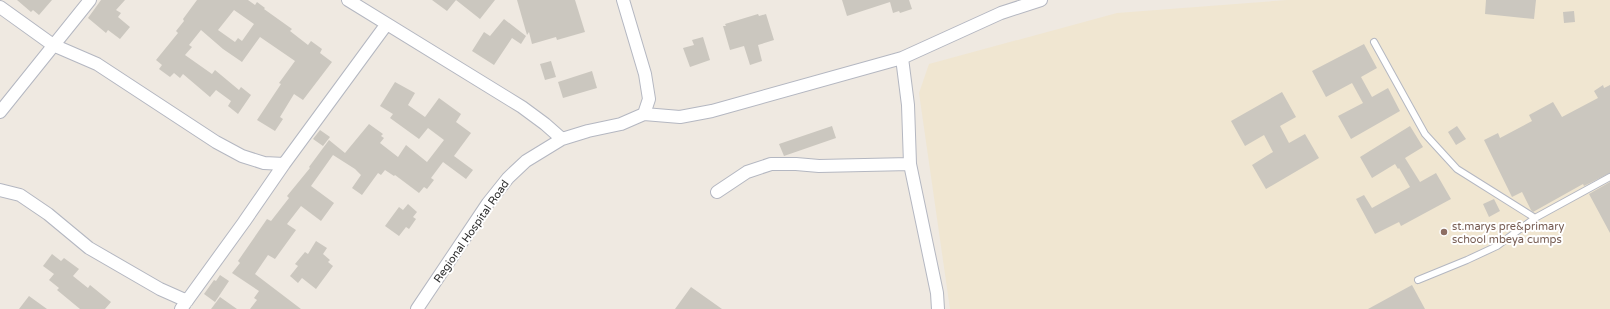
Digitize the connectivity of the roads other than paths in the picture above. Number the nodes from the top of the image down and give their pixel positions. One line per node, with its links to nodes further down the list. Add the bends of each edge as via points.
1 (90, 0): 8 (street)
2 (348, 0): 6 (street)
3 (623, 0): 11 (street, via 645,74 649,99)
4 (1041, 0): 9 (street, via 1001,13)
5 (0, 7): 8 (street)
6 (386, 25): 12 (street, via 522,107); 13 (street)
7 (1374, 42): 18 (lane, via 1425,134 1457,169)
8 (53, 45): 10 (street); 13 (street, via 97,64 216,142 242,156 264,163)
9 (902, 58): 11 (street, via 712,111 680,117); 14 (street, via 908,104)
10 (0, 112)
11 (644, 114): 12 (street, Regional Hospital Road, via 621,124)
12 (562, 139): 21 (street, Regional Hospital Road, via 526,161 508,178 488,203)
13 (284, 164): 20 (street)
14 (910, 164): 17 (street, via 771,164 747,172); 22 (street, via 937,293)
15 (1610, 177): 18 (lane)
16 (0, 190): 20 (street, via 20,195 100,256)
17 (717, 192)
18 (1535, 218): 19 (lane, via 1497,246)
19 (1418, 280)
20 (184, 305)
21 (417, 309)
22 (938, 309)

